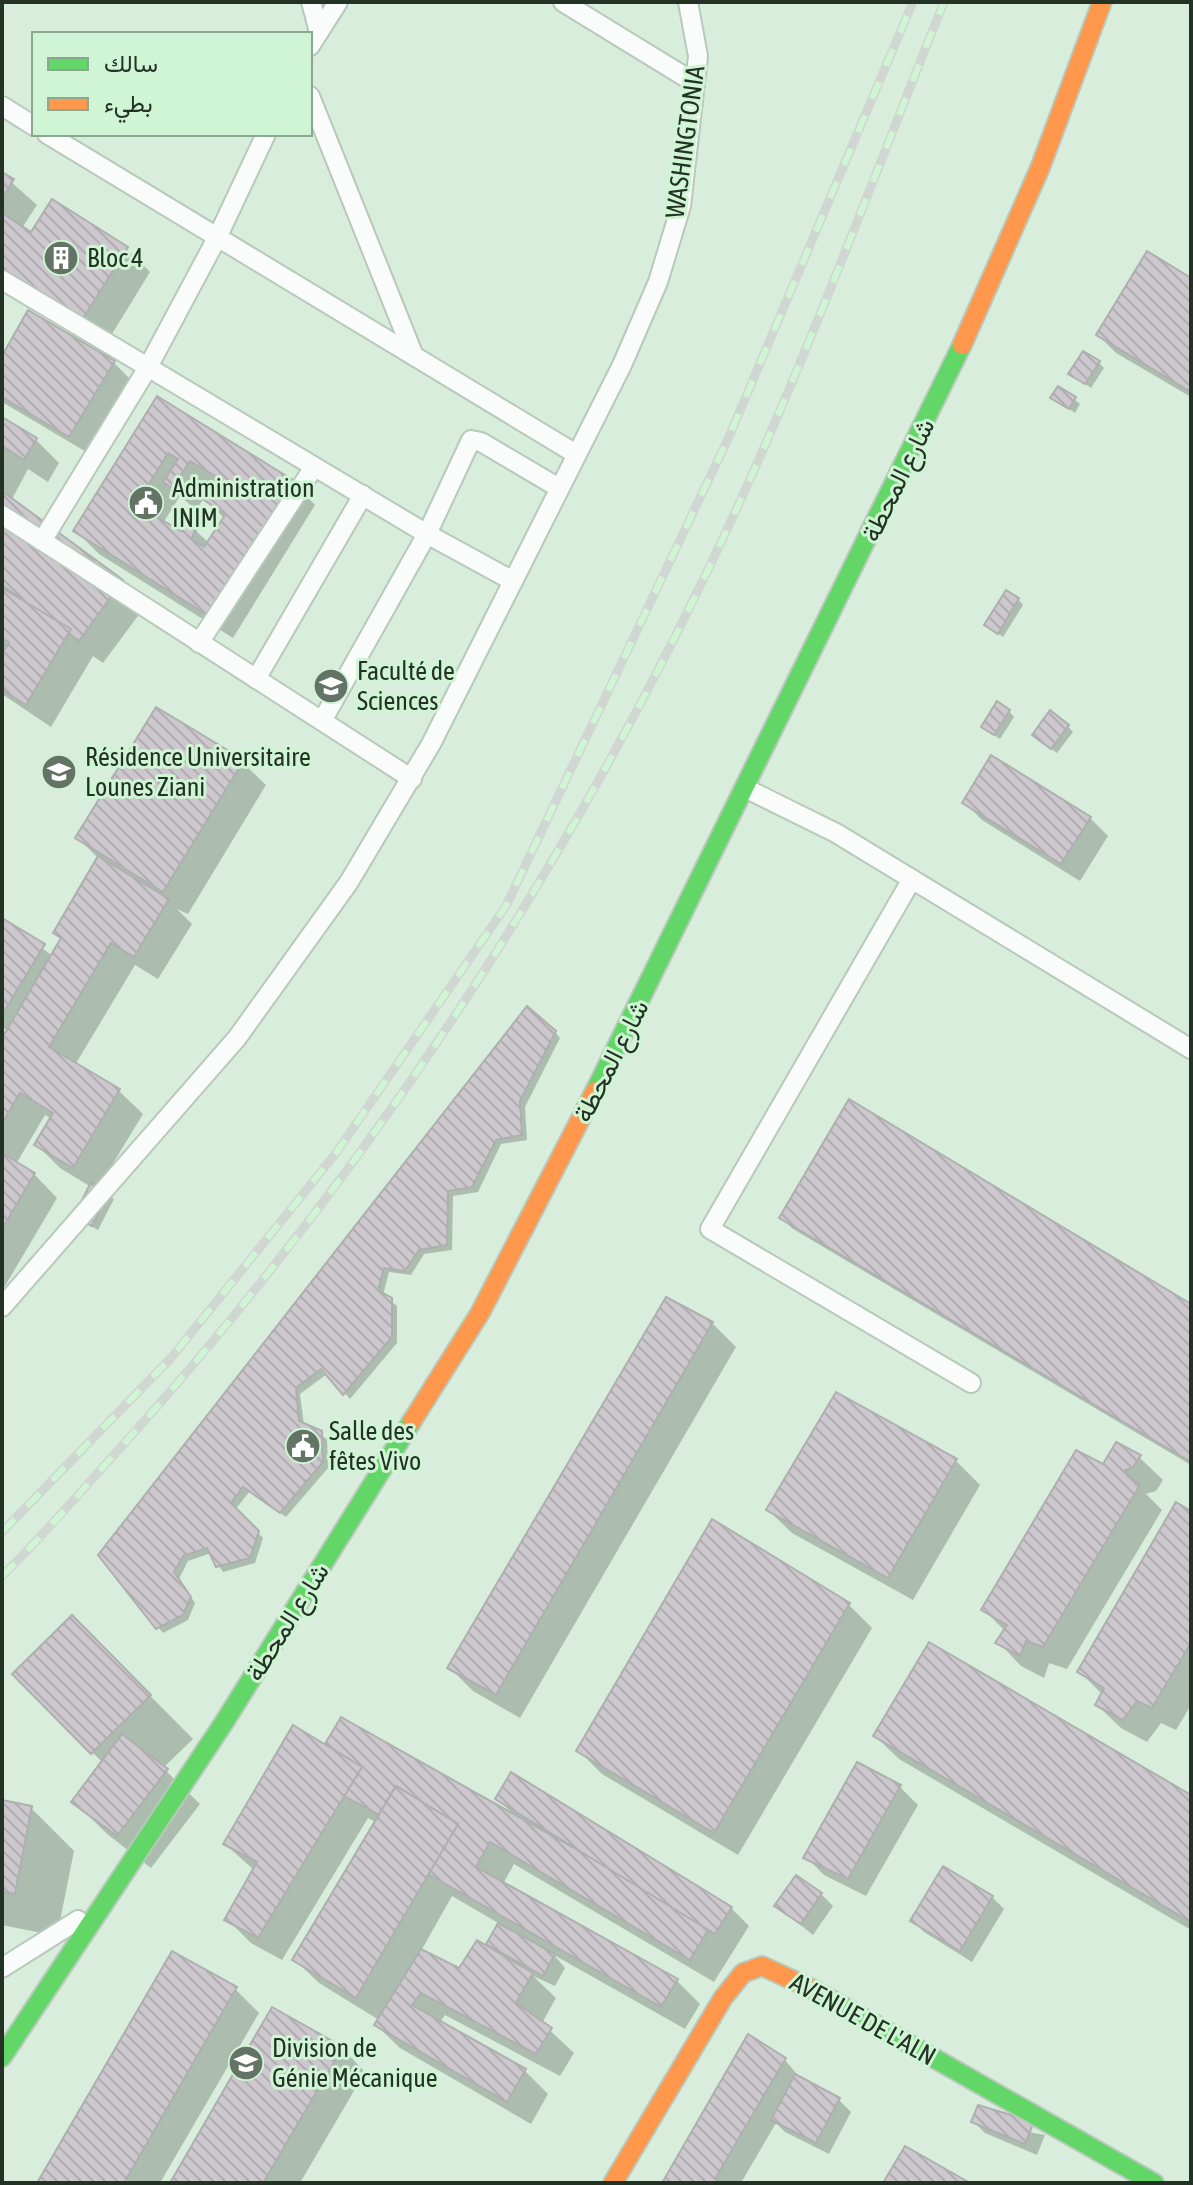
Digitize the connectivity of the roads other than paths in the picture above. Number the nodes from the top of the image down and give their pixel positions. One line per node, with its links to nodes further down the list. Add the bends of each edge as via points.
1 (311, 2): 6 (lane)
2 (338, 2): 6 (lane)
3 (563, 2): 7 (lane)
4 (688, 2): 7 (lane, WASHINGTONIA, via 698,56)
5 (1102, 2): 29 (main road, شارع المحطة, via 1040,168 957,357)
6 (314, 39)
7 (695, 83): 17 (lane, WASHINGTONIA, via 681,206 658,282)
8 (312, 101): 15 (lane)
9 (2, 106): 10 (lane)
10 (32, 125)
11 (50, 136): 13 (lane)
12 (265, 136): 13 (lane)
13 (217, 238): 15 (lane); 16 (lane)
14 (2, 280): 16 (lane)
15 (414, 356): 17 (lane)
16 (147, 369): 18 (lane); 23 (lane)
17 (576, 454): 19 (lane, WASHINGTONIA)
18 (314, 467): 20 (lane); 25 (lane)
19 (559, 488): 22 (lane, via 471,440); 24 (lane, WASHINGTONIA)
20 (363, 495): 22 (lane); 26 (lane)
21 (2, 515): 23 (lane)
22 (427, 534): 24 (lane); 27 (lane)
23 (42, 541): 25 (lane)
24 (513, 581): 28 (lane, WASHINGTONIA)
25 (199, 643): 26 (lane)
26 (256, 679): 27 (lane)
27 (322, 721): 28 (lane)
28 (412, 779): 32 (lane, WASHINGTONIA, via 349,882 237,1038)
29 (745, 788): 30 (lane, via 836,833); 34 (main road, شارع المحطة, via 480,1313 225,1721)
30 (912, 879): 31 (lane); 33 (lane, via 710,1229)
31 (1191, 1049)
32 (2, 1307)
33 (971, 1383)
34 (104, 1903): 35 (lane); 36 (main road, شارع المحطة)
35 (2, 1968)
36 (2, 2057)
37 (613, 2183): 38 (main road, AVENUE DE L'ALN, via 723,1998 743,1973 762,1966)
38 (1154, 2183)

